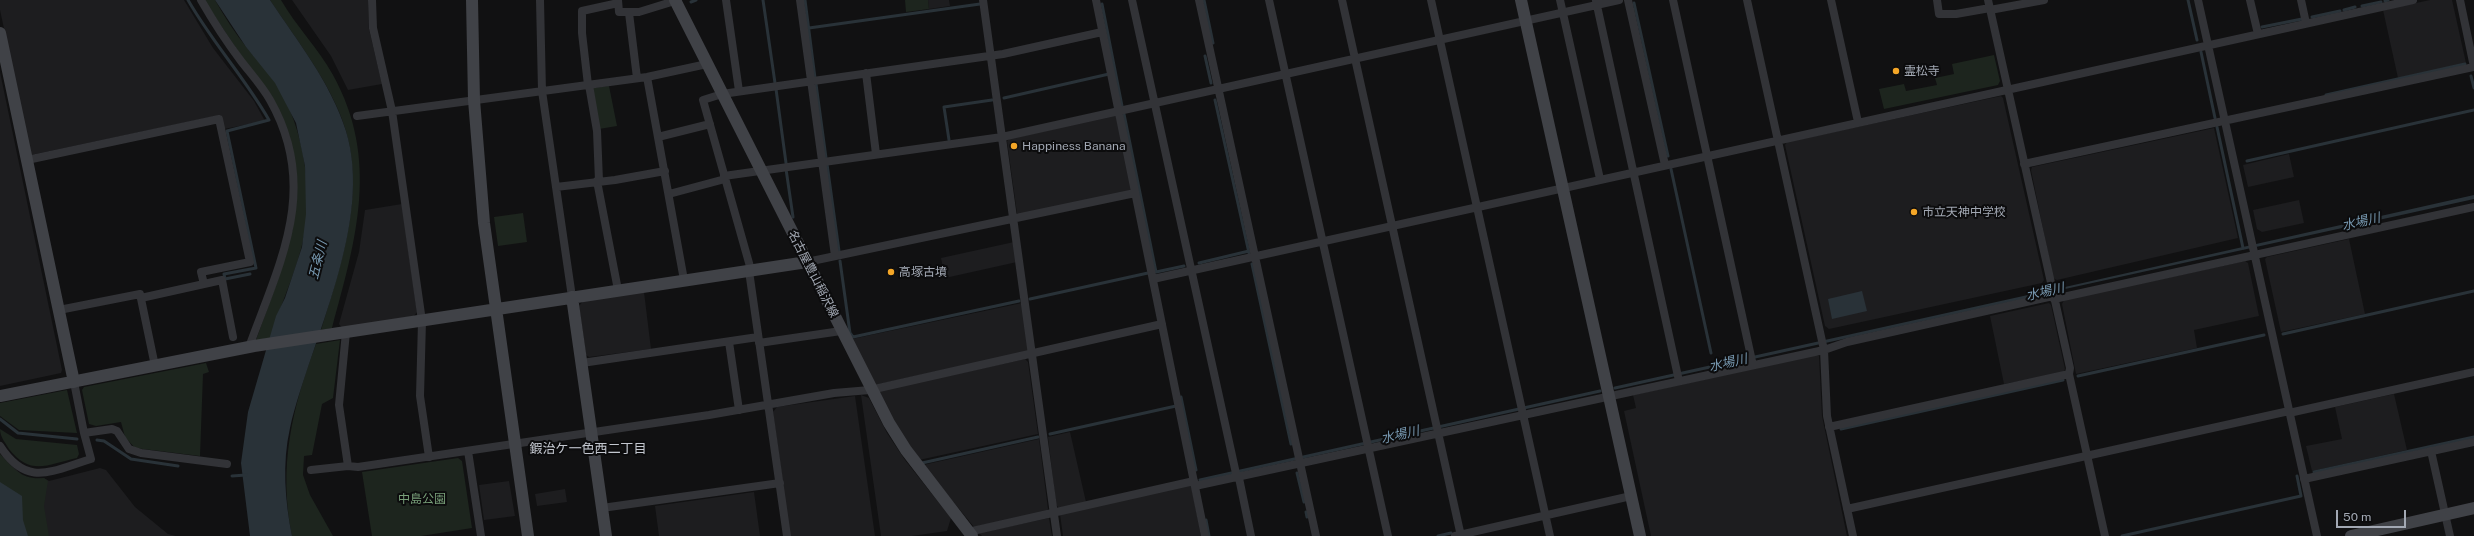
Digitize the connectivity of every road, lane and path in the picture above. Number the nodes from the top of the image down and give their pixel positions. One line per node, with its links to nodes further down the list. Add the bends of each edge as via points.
1 (201, 0): 110 (street, via 215,24 270,100 288,138 295,176 291,225 275,282)
2 (372, 0): 58 (street, via 373,28)
3 (472, 0): 56 (street)
4 (540, 0): 53 (street)
5 (676, 0): 33 (street); 43 (street, 名古屋豊山稲沢線)
6 (726, 0): 54 (street)
7 (800, 0): 49 (street)
8 (984, 0): 41 (street)
9 (1098, 0): 36 (street)
10 (1132, 0): 57 (street)
11 (1199, 0): 51 (street)
12 (1269, 0): 46 (street)
13 (1342, 0): 42 (street)
14 (1432, 0): 39 (street)
15 (1521, 0): 34 (street)
16 (1560, 0): 32 (street)
17 (1619, 0): 30 (street)
18 (1628, 0): 72 (street)
19 (1673, 0): 68 (street)
20 (1747, 0): 66 (street)
21 (1831, 0): 62 (street)
22 (1937, 0): 31 (street, via 1939,14 1956,14)
23 (2044, 0): 31 (street)
24 (2198, 0): 40 (street)
25 (2250, 0): 38 (street)
26 (2301, 0): 35 (street)
27 (2413, 0): 35 (street)
28 (2460, 0): 44 (street)
29 (618, 2): 33 (street, via 619,12); 50 (street, via 582,11 582,33)
30 (1596, 2): 32 (street); 75 (street)
31 (1990, 6): 52 (street)
32 (1563, 12): 34 (street); 77 (street)
33 (629, 13): 48 (street)
34 (1525, 20): 39 (street); 80 (street)
35 (2306, 23): 38 (street)
36 (1102, 32): 41 (street); 59 (street)
37 (0, 33): 69 (street)
38 (2258, 34): 40 (street)
39 (1440, 40): 42 (street); 83 (street)
40 (2208, 44): 52 (street); 61 (street)
41 (991, 56): 45 (street); 65 (street)
42 (1355, 58): 46 (street); 86 (street)
43 (707, 64): 47 (street); 55 (street, 名古屋豊山稲沢線)
44 (2474, 67): 61 (street)
45 (866, 73): 49 (street); 67 (street)
46 (1286, 74): 51 (street); 87 (street)
47 (647, 77): 48 (street); 64 (street)
48 (637, 78): 50 (street)
49 (811, 81): 54 (street); 70 (street)
50 (589, 85): 53 (street); 78 (street, via 597,131)
51 (1218, 89): 57 (street); 90 (street)
52 (2007, 90): 62 (street); 71 (street)
53 (542, 91): 56 (street); 79 (street)
54 (739, 91): 55 (street)
55 (722, 94): 63 (street, via 703,100); 73 (street, 名古屋豊山稲沢線)
56 (474, 100): 58 (street); 101 (street, via 484,223)
57 (1155, 103): 59 (street); 93 (street)
58 (392, 111): 60 (street); 103 (street)
59 (1118, 111): 65 (street); 81 (street)
60 (357, 116)
61 (2225, 121): 71 (street); 88 (street)
62 (1858, 122): 66 (street)
63 (710, 124): 64 (street); 76 (street)
64 (658, 137): 74 (street)
65 (1002, 137): 67 (street); 85 (street)
66 (1778, 140): 68 (street); 111 (street)
67 (876, 154): 70 (street)
68 (1707, 156): 72 (street); 113 (street)
69 (27, 160): 96 (street, via 219,118 250,262 202,272); 102 (street)
70 (822, 161): 73 (street); 89 (street)
71 (2024, 164): 98 (street)
72 (1665, 165): 75 (street)
73 (760, 170): 76 (street); 91 (street, 名古屋豊山稲沢線)
74 (665, 171): 78 (street); 82 (street)
75 (1634, 172): 77 (street); 118 (street)
76 (725, 177): 82 (street); 92 (street)
77 (1600, 179): 80 (street)
78 (598, 181): 79 (street); 97 (street)
79 (556, 187): 99 (street)
80 (1562, 187): 83 (street); 122 (street)
81 (1135, 193): 85 (street); 94 (street)
82 (669, 194): 95 (street)
83 (1478, 206): 86 (street); 125 (street)
84 (2474, 207): 88 (street)
85 (1013, 219): 89 (street); 112 (street)
86 (1392, 226): 87 (street); 128 (street)
87 (1323, 241): 90 (street); 133 (street)
88 (2254, 254): 98 (street); 126 (street)
89 (835, 256): 91 (street)
90 (1255, 256): 93 (street); 139 (street)
91 (807, 262): 92 (street); 105 (street, 名古屋豊山稲沢線)
92 (750, 270): 95 (street); 108 (street)
93 (1192, 270): 94 (street); 143 (street)
94 (1152, 279): 104 (street)
95 (684, 280): 97 (street)
96 (204, 284): 100 (street); 107 (street, via 222,280)
97 (618, 290): 99 (street)
98 (2053, 294): 111 (street); 117 (street, via 2070,368)
99 (572, 297): 101 (street); 114 (street)
100 (141, 298): 102 (street, via 140,294); 115 (street)
101 (496, 308): 103 (street); 132 (street)
102 (59, 310): 119 (street)
103 (422, 321): 106 (street); 137 (street, via 420,396)
104 (1162, 324): 112 (street); 146 (street)
105 (841, 331): 108 (street); 120 (street, 名古屋豊山稲沢線)
106 (346, 332): 110 (street); 141 (street, via 339,405)
107 (234, 337)
108 (759, 340): 109 (street); 123 (street)
109 (729, 342): 114 (street); 124 (street)
110 (251, 347): 115 (street)
111 (1823, 348): 118 (street); 127 (street)
112 (1032, 353): 120 (street); 151 (street)
113 (1751, 358)
114 (582, 363): 130 (street)
115 (155, 366): 119 (street)
116 (2474, 372): 126 (street)
117 (2069, 374): 127 (street); 138 (street)
118 (1678, 376): 122 (street)
119 (74, 382): 121 (street); 129 (street)
120 (870, 390): 123 (street); 154 (street, 名古屋豊山稲沢線, via 906,450)
121 (0, 396)
122 (1609, 396): 125 (street); 147 (street)
123 (768, 404): 124 (street); 145 (street)
124 (738, 410): 130 (street)
125 (1522, 411): 128 (street); 152 (street)
126 (2289, 412): 138 (street); 144 (street)
127 (1829, 427): 150 (street)
128 (1437, 430): 133 (street); 164 (street)
129 (84, 433): 134 (street, via 91,459 45,473 32,474 20,468); 140 (street, via 112,428 129,449 141,454)
130 (592, 433): 132 (street); 148 (street)
131 (2474, 442): 136 (street)
132 (515, 444): 135 (street); 156 (street)
133 (1367, 445): 139 (street); 163 (street)
134 (0, 446)
135 (468, 451): 137 (street); 155 (street)
136 (2431, 451): 144 (street); 153 (street)
137 (429, 457): 141 (street, via 358,467)
138 (2087, 457): 150 (street); 168 (street)
139 (1300, 460): 143 (street); 162 (street)
140 (227, 464)
141 (348, 466): 142 (street)
142 (311, 470)
143 (1237, 475): 146 (street); 161 (street)
144 (2304, 479): 169 (street)
145 (780, 483): 148 (street); 158 (street)
146 (1195, 484): 151 (street); 160 (street)
147 (1631, 496): 152 (street); 166 (street)
148 (602, 508): 157 (street)
149 (2474, 508): 153 (street)
150 (1848, 509): 167 (street)
151 (1054, 513): 154 (street); 159 (street)
152 (1546, 515): 164 (street); 165 (street)
153 (2445, 515): 170 (street); 171 (street)
154 (967, 535)
155 (481, 536)
156 (528, 536)
157 (606, 536)
158 (787, 536)
159 (1057, 536)
160 (1205, 536)
161 (1252, 536)
162 (1316, 536)
163 (1388, 536)
164 (1459, 536)
165 (1550, 536)
166 (1640, 536)
167 (1853, 536)
168 (2105, 536)
169 (2317, 536)
170 (2351, 536)
171 (2450, 536)

